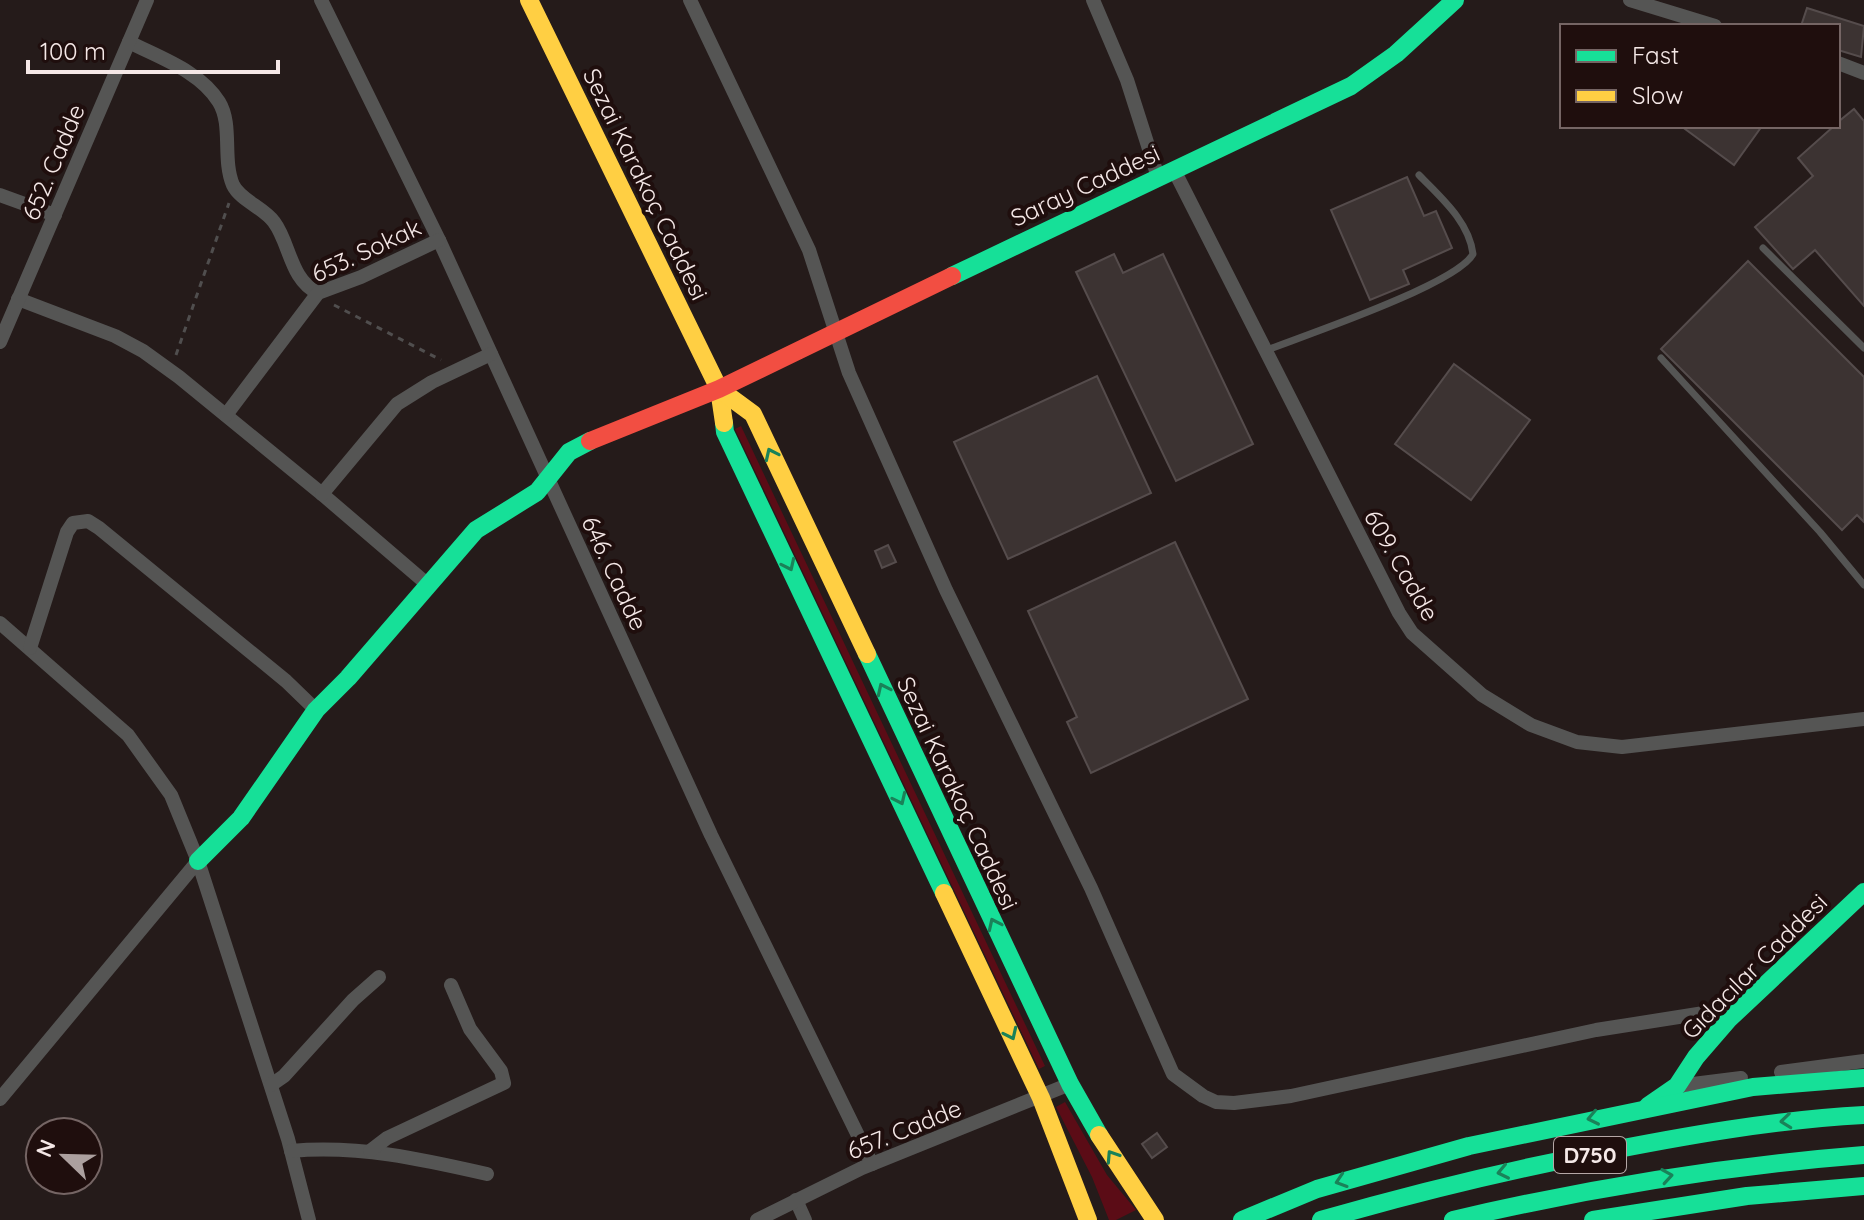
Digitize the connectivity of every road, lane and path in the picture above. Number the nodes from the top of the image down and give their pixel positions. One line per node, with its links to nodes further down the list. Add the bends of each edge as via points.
1 (147, 0): 9 (street, 652. Cadde)
2 (321, 0): 17 (street, 646. Cadde)
3 (529, 0): 30 (main road, Sezai Karakoç Caddesi)
4 (690, 0): 22 (street, via 809,250)
5 (1093, 0): 12 (street, 609. Cadde)
6 (1455, 0): 12 (main road, Saray Caddesi, via 1396,54 1351,86)
7 (1630, 0): 8 (street)
8 (1708, 24)
9 (129, 42): 14 (street, via 193,75 220,103); 16 (street, 652. Cadde)
10 (1840, 64): 11 (street)
11 (1864, 73)
12 (1166, 173): 22 (main road, Saray Caddesi); 25 (street, 609. Cadde)
13 (1419, 175): 25 (lane, via 1467,232 1473,254 1469,262 1418,290)
14 (234, 189): 19 (street, via 274,222 297,272); 29 (path)
15 (0, 195): 16 (street)
16 (55, 215): 20 (street, 652. Cadde)
17 (439, 240): 19 (street, 653. Sokak); 26 (street, 646. Cadde)
18 (1763, 248): 24 (lane)
19 (318, 293): 28 (path); 31 (street, 653. Sokak)
20 (18, 299): 21 (street, 652. Cadde); 29 (street, via 115,336)
21 (5, 315): 23 (street, 652. Cadde)
22 (837, 332): 30 (main road, Saray Caddesi); 44 (street, via 849,373 946,590 1091,888 1173,1074 1189,1087 1216,1102 1291,1096 1596,1030 1704,1013)
23 (0, 342)
24 (1864, 348)
25 (1267, 350): 39 (street, 609. Cadde, via 1412,633 1507,712 1577,742 1622,747)
26 (491, 354): 28 (street); 32 (street, 646. Cadde)
27 (1661, 358): 35 (lane)
28 (459, 369): 33 (street, via 397,404)
29 (170, 370): 31 (street)
30 (719, 389): 32 (main road, Saray Caddesi, via 575,447); 47 (main road, Sezai Karakoç Caddesi, one-way to 30, via 753,414); 50 (main road, Sezai Karakoç Caddesi, one-way to 50, via 725,432)
31 (226, 415): 33 (street)
32 (548, 480): 34 (main road, Saray Caddesi, via 537,492 490,517); 57 (street, 646. Cadde, via 711,835)
33 (322, 494): 34 (street)
34 (427, 584): 38 (main road, Saray Caddesi)
35 (1864, 585)
36 (0, 623): 37 (street)
37 (30, 648): 38 (street, via 67,532 73,523 88,521); 40 (street, via 128,735 171,795)
38 (316, 710): 40 (main road, Saray Caddesi, via 241,818)
39 (1864, 719)
40 (198, 861): 48 (street); 51 (street)
41 (1864, 892): 44 (main road, Gıdacılar Caddesi)
42 (379, 977): 48 (street)
43 (451, 985): 55 (street, via 470,1029 504,1083)
44 (1728, 1020): 49 (main road, Gıdacılar Caddesi)
45 (1864, 1061): 49 (street)
46 (1864, 1078): 52 (main road, via 1753,1087)
47 (1070, 1084): 50 (street, 657. Cadde); 65 (main road, Sezai Karakoç Caddesi, one-way to 47)
48 (271, 1085): 54 (street)
49 (1677, 1086): 52 (main road, Gıdacılar Caddesi)
50 (1041, 1098): 57 (street, 657. Cadde); 64 (main road, Sezai Karakoç Caddesi)
51 (0, 1099)
52 (1645, 1108): 66 (main road, one-way to 66, via 1360,1175)
53 (1864, 1115): 67 (main road, D750, one-way to 67, via 1760,1124 1587,1155 1462,1181)
54 (291, 1151): 55 (street); 61 (street)
55 (370, 1151): 58 (street)
56 (1864, 1155): 68 (main road, D750, one-way to 56, via 1702,1170)
57 (872, 1164): 60 (street, 657. Cadde)
58 (487, 1174)
59 (1864, 1186): 69 (main road, via 1747,1196)
60 (796, 1200): 62 (street, 657. Cadde); 63 (street)
61 (309, 1220)
62 (757, 1220)
63 (805, 1220)
64 (1088, 1220)
65 (1155, 1220)
66 (1242, 1220)
67 (1321, 1220)
68 (1453, 1220)
69 (1593, 1220)

